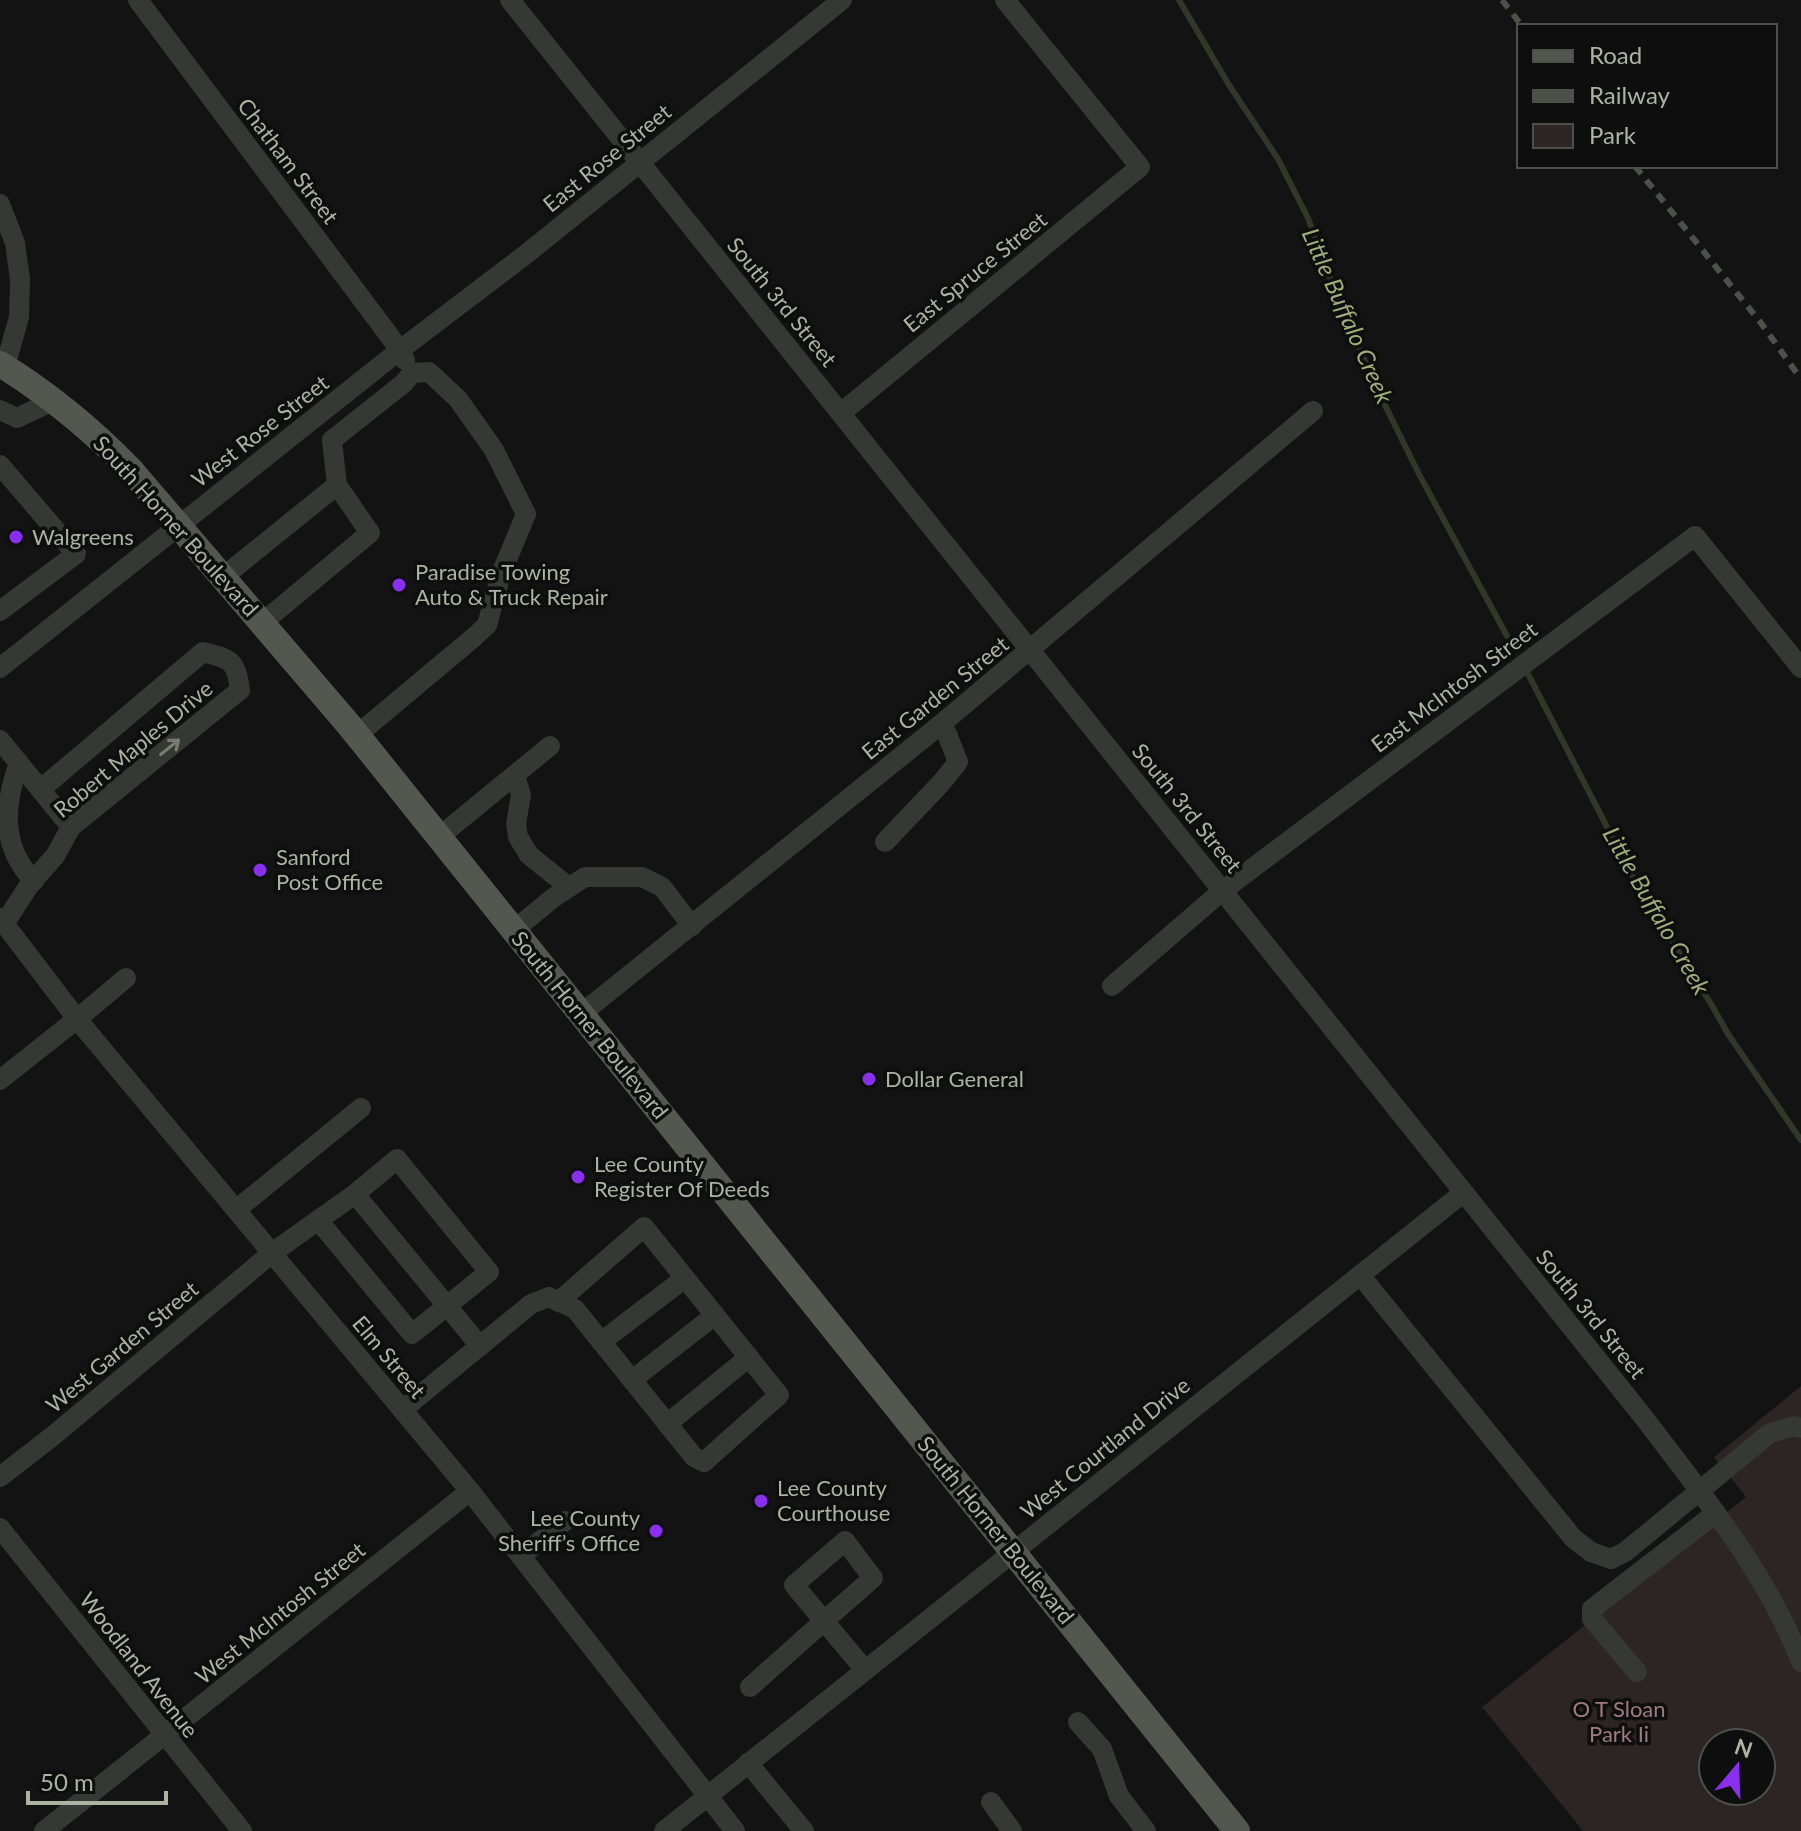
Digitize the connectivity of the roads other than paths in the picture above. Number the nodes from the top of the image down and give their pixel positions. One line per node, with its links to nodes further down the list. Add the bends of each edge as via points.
1 (138, 0): 7 (street, Chatham Street)
2 (510, 0): 5 (street, South 3rd Street)
3 (842, 0): 5 (street, East Rose Street)
4 (1005, 0): 13 (street, East Spruce Street, via 1140,167)
5 (640, 163): 7 (street, East Rose Street); 13 (street, South 3rd Street)
6 (0, 204): 8 (street, via 15,243 20,279 19,317)
7 (400, 350): 9 (street, Chatham Street); 16 (street, West Rose Street)
8 (2, 366): 10 (main road, South Horner Boulevard)
9 (412, 373): 15 (street, via 332,440); 24 (street, via 429,372 458,399 494,450 526,514 487,625)
10 (55, 400): 11 (street, via 17,418); 16 (main road, South Horner Boulevard, via 97,435)
11 (0, 410)
12 (1313, 411): 20 (street, East Garden Street)
13 (841, 413): 20 (street, South 3rd Street)
14 (0, 465): 18 (street, via 76,554)
15 (337, 485): 17 (street); 19 (street, via 370,533)
16 (179, 526): 17 (main road, South Horner Boulevard); 21 (street, West Rose Street)
17 (223, 577): 19 (main road, South Horner Boulevard)
18 (0, 611)
19 (262, 623): 24 (main road, South Horner Boulevard)
20 (1030, 650): 23 (street, East Garden Street); 35 (street, South 3rd Street)
21 (0, 668)
22 (1801, 668): 35 (street, East McIntosh Street, via 1695,536)
23 (940, 725): 32 (street, via 958,762); 37 (street, East Garden Street)
24 (357, 735): 31 (main road, South Horner Boulevard)
25 (0, 740): 27 (street)
26 (550, 746): 28 (street)
27 (19, 763): 29 (street); 33 (street, via 6,823 17,859)
28 (515, 775): 31 (street); 34 (street, via 521,795 518,837 529,855)
29 (41, 789): 30 (street); 30 (street, Robert Maples Drive, one-way to 29, via 240,690 237,672 225,657 203,652)
30 (71, 827): 33 (street, Robert Maples Drive)
31 (439, 837): 38 (main road, South Horner Boulevard)
32 (885, 842)
33 (34, 881): 36 (street, Robert Maples Drive)
34 (569, 887): 37 (street, via 585,877 642,877 662,887); 38 (street)
35 (1222, 891): 40 (street, East McIntosh Street); 45 (street, South 3rd Street)
36 (2, 921): 42 (street, Elm Street)
37 (692, 926): 41 (street, East Garden Street)
38 (514, 930): 41 (main road, South Horner Boulevard)
39 (126, 978): 42 (street)
40 (1112, 986)
41 (581, 1014): 68 (main road, South Horner Boulevard)
42 (77, 1019): 43 (street); 47 (street, Elm Street)
43 (0, 1080)
44 (361, 1108): 47 (street)
45 (1463, 1193): 50 (street, West Courtland Drive); 64 (street, South 3rd Street)
46 (355, 1194): 48 (street, West Garden Street); 53 (street); 53 (street, West Garden Street, via 397,1159 489,1272)
47 (236, 1210): 49 (street, Elm Street)
48 (318, 1220): 49 (street, West Garden Street); 53 (street, via 412,1334)
49 (272, 1253): 59 (street, Elm Street); 62 (street, West Garden Street)
50 (1360, 1275): 64 (street, via 1573,1538 1591,1552 1611,1559 1625,1552); 68 (street, West Courtland Drive)
51 (685, 1278): 52 (street, via 644,1227); 54 (street); 55 (street)
52 (558, 1302): 55 (street, via 575,1309); 56 (street, via 549,1297 531,1304)
53 (447, 1306): 56 (street)
54 (715, 1315): 57 (street); 58 (street)
55 (601, 1342): 58 (street)
56 (480, 1346): 59 (street)
57 (749, 1357): 60 (street); 60 (street, via 779,1395 704,1462)
58 (632, 1380): 60 (street)
59 (402, 1410): 63 (street, Elm Street)
60 (667, 1424)
61 (1801, 1428): 64 (street, via 1770,1433)
62 (0, 1477)
63 (470, 1491): 69 (street, Elm Street); 75 (street, West McIntosh Street)
64 (1699, 1491): 65 (street, South 3rd Street)
65 (1716, 1513): 70 (street, South 3rd Street, via 1753,1566); 72 (street, via 1592,1609 1592,1619)
66 (565, 1521): 69 (street)
67 (0, 1528): 75 (street, Woodland Avenue)
68 (1013, 1552): 71 (street, West Courtland Drive); 86 (main road, South Horner Boulevard)
69 (521, 1556): 77 (street, Elm Street)
70 (1801, 1662)
71 (865, 1670): 73 (street, via 824,1621); 76 (street, West Courtland Drive)
72 (1637, 1672)
73 (750, 1687)
74 (1078, 1722): 85 (street, via 1102,1749 1119,1796)
75 (165, 1735): 79 (street, West McIntosh Street); 80 (street, Woodland Avenue)
76 (748, 1763): 77 (street, West Courtland Drive); 83 (street)
77 (706, 1796): 81 (street, West Courtland Drive); 82 (street, Elm Street)
78 (991, 1802): 84 (street)
79 (44, 1831)
80 (242, 1831)
81 (664, 1831)
82 (735, 1831)
83 (804, 1831)
84 (1012, 1831)
85 (1146, 1831)
86 (1237, 1831)

